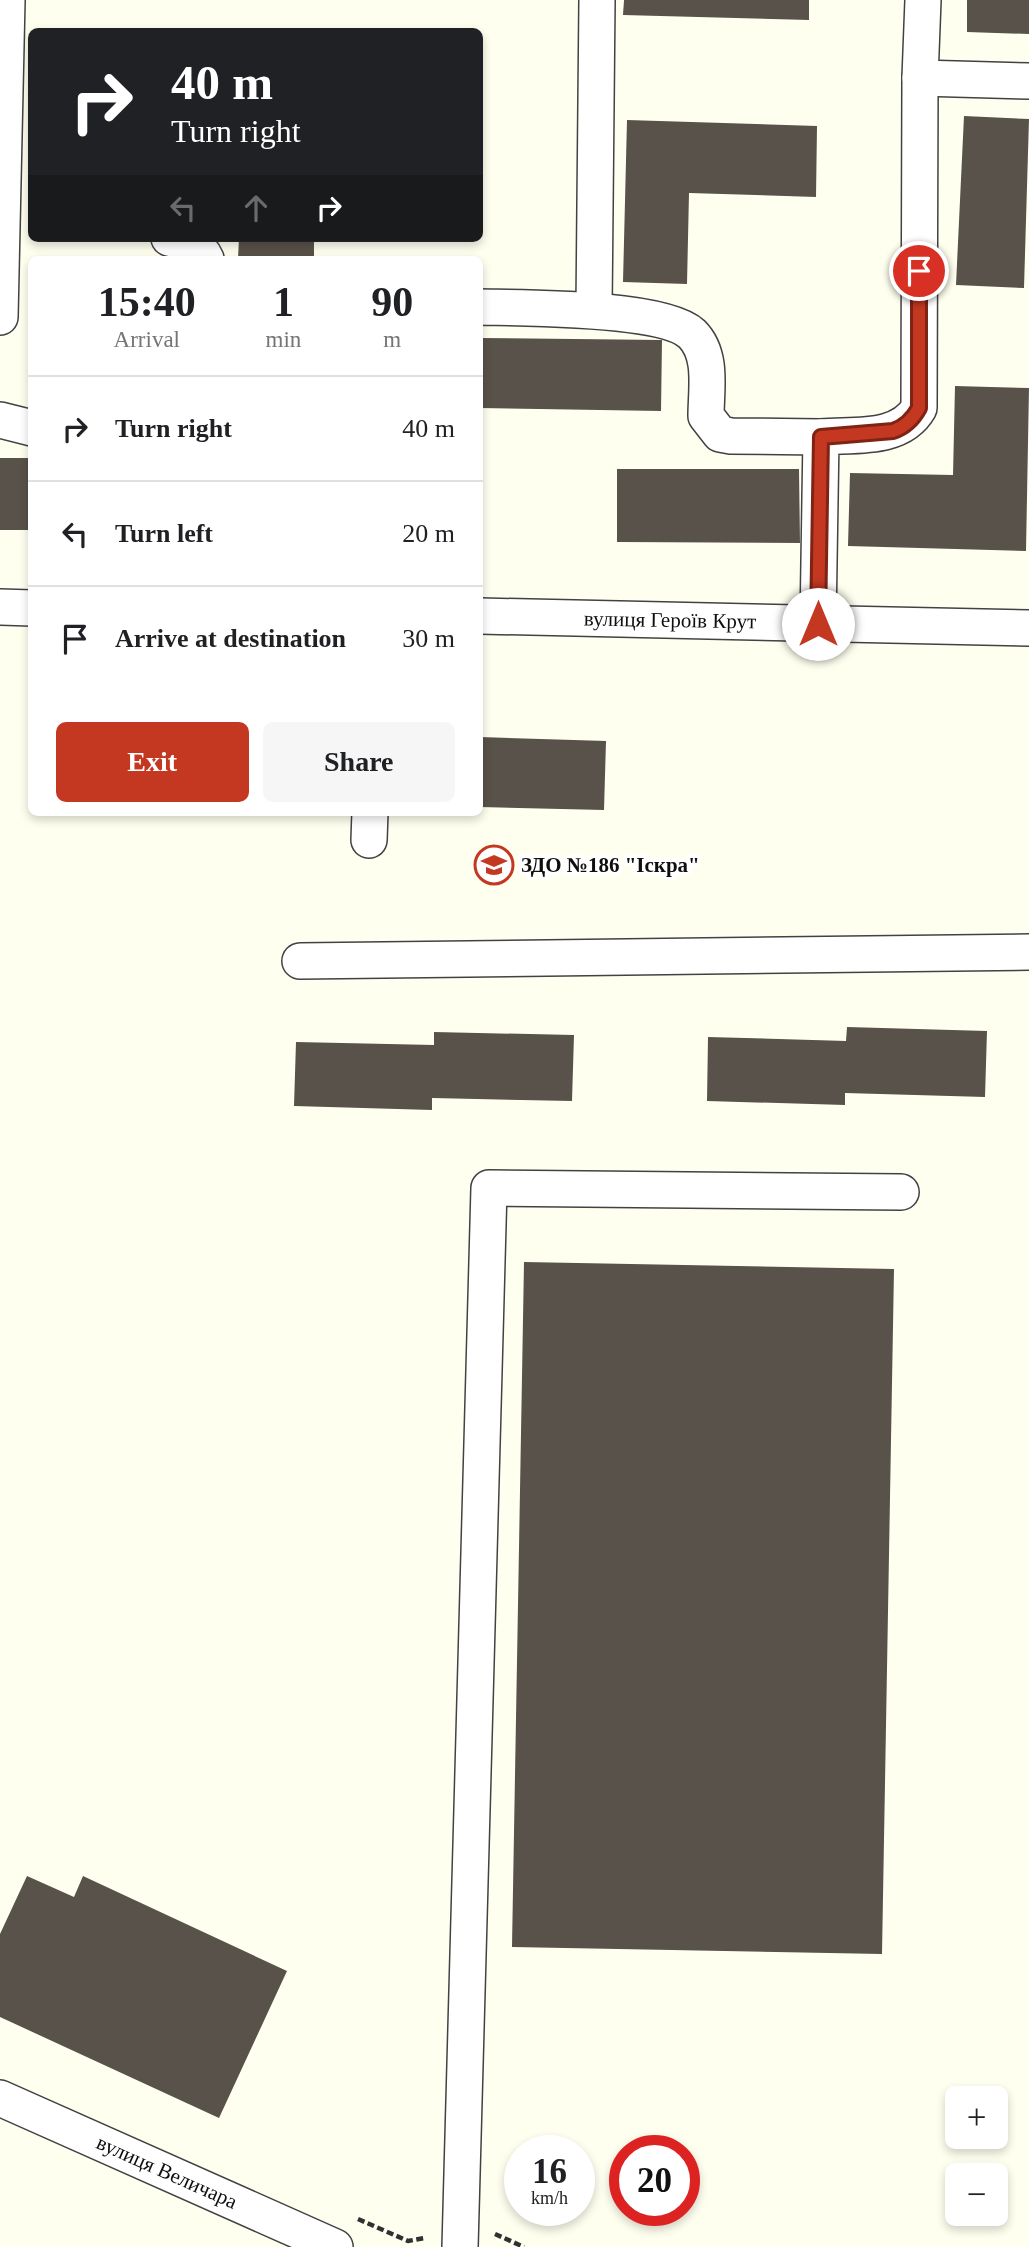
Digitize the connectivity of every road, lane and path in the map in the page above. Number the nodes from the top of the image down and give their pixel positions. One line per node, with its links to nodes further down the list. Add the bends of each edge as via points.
1 (7, 0): 4 (street)
2 (597, 0): 10 (street)
3 (923, 0): 5 (street)
4 (2, 73): 11 (street)
5 (920, 78): 6 (street); 14 (street, via 919,408 908,423 893,431)
6 (1029, 80)
7 (187, 242): 8 (street)
8 (205, 256)
9 (483, 307): 10 (street)
10 (594, 309): 14 (street, via 681,326 693,334 707,365 706,416 720,434)
11 (0, 317)
12 (0, 420): 13 (street)
13 (28, 427)
14 (821, 437): 18 (street)
15 (0, 607): 16 (street)
16 (28, 608)
17 (483, 616): 18 (street, вулиця Героїв Крут)
18 (818, 624): 19 (street, вулиця Героїв Крут)
19 (1029, 628)
20 (1029, 952): 21 (street)
21 (300, 961)
22 (901, 1192): 25 (street, via 489,1188)
23 (0, 2098): 26 (street, вулиця Величара)
24 (358, 2218): 25 (path, via 408,2241)
25 (460, 2239): 27 (path, via 483,2229)
26 (335, 2247)
27 (524, 2247)

